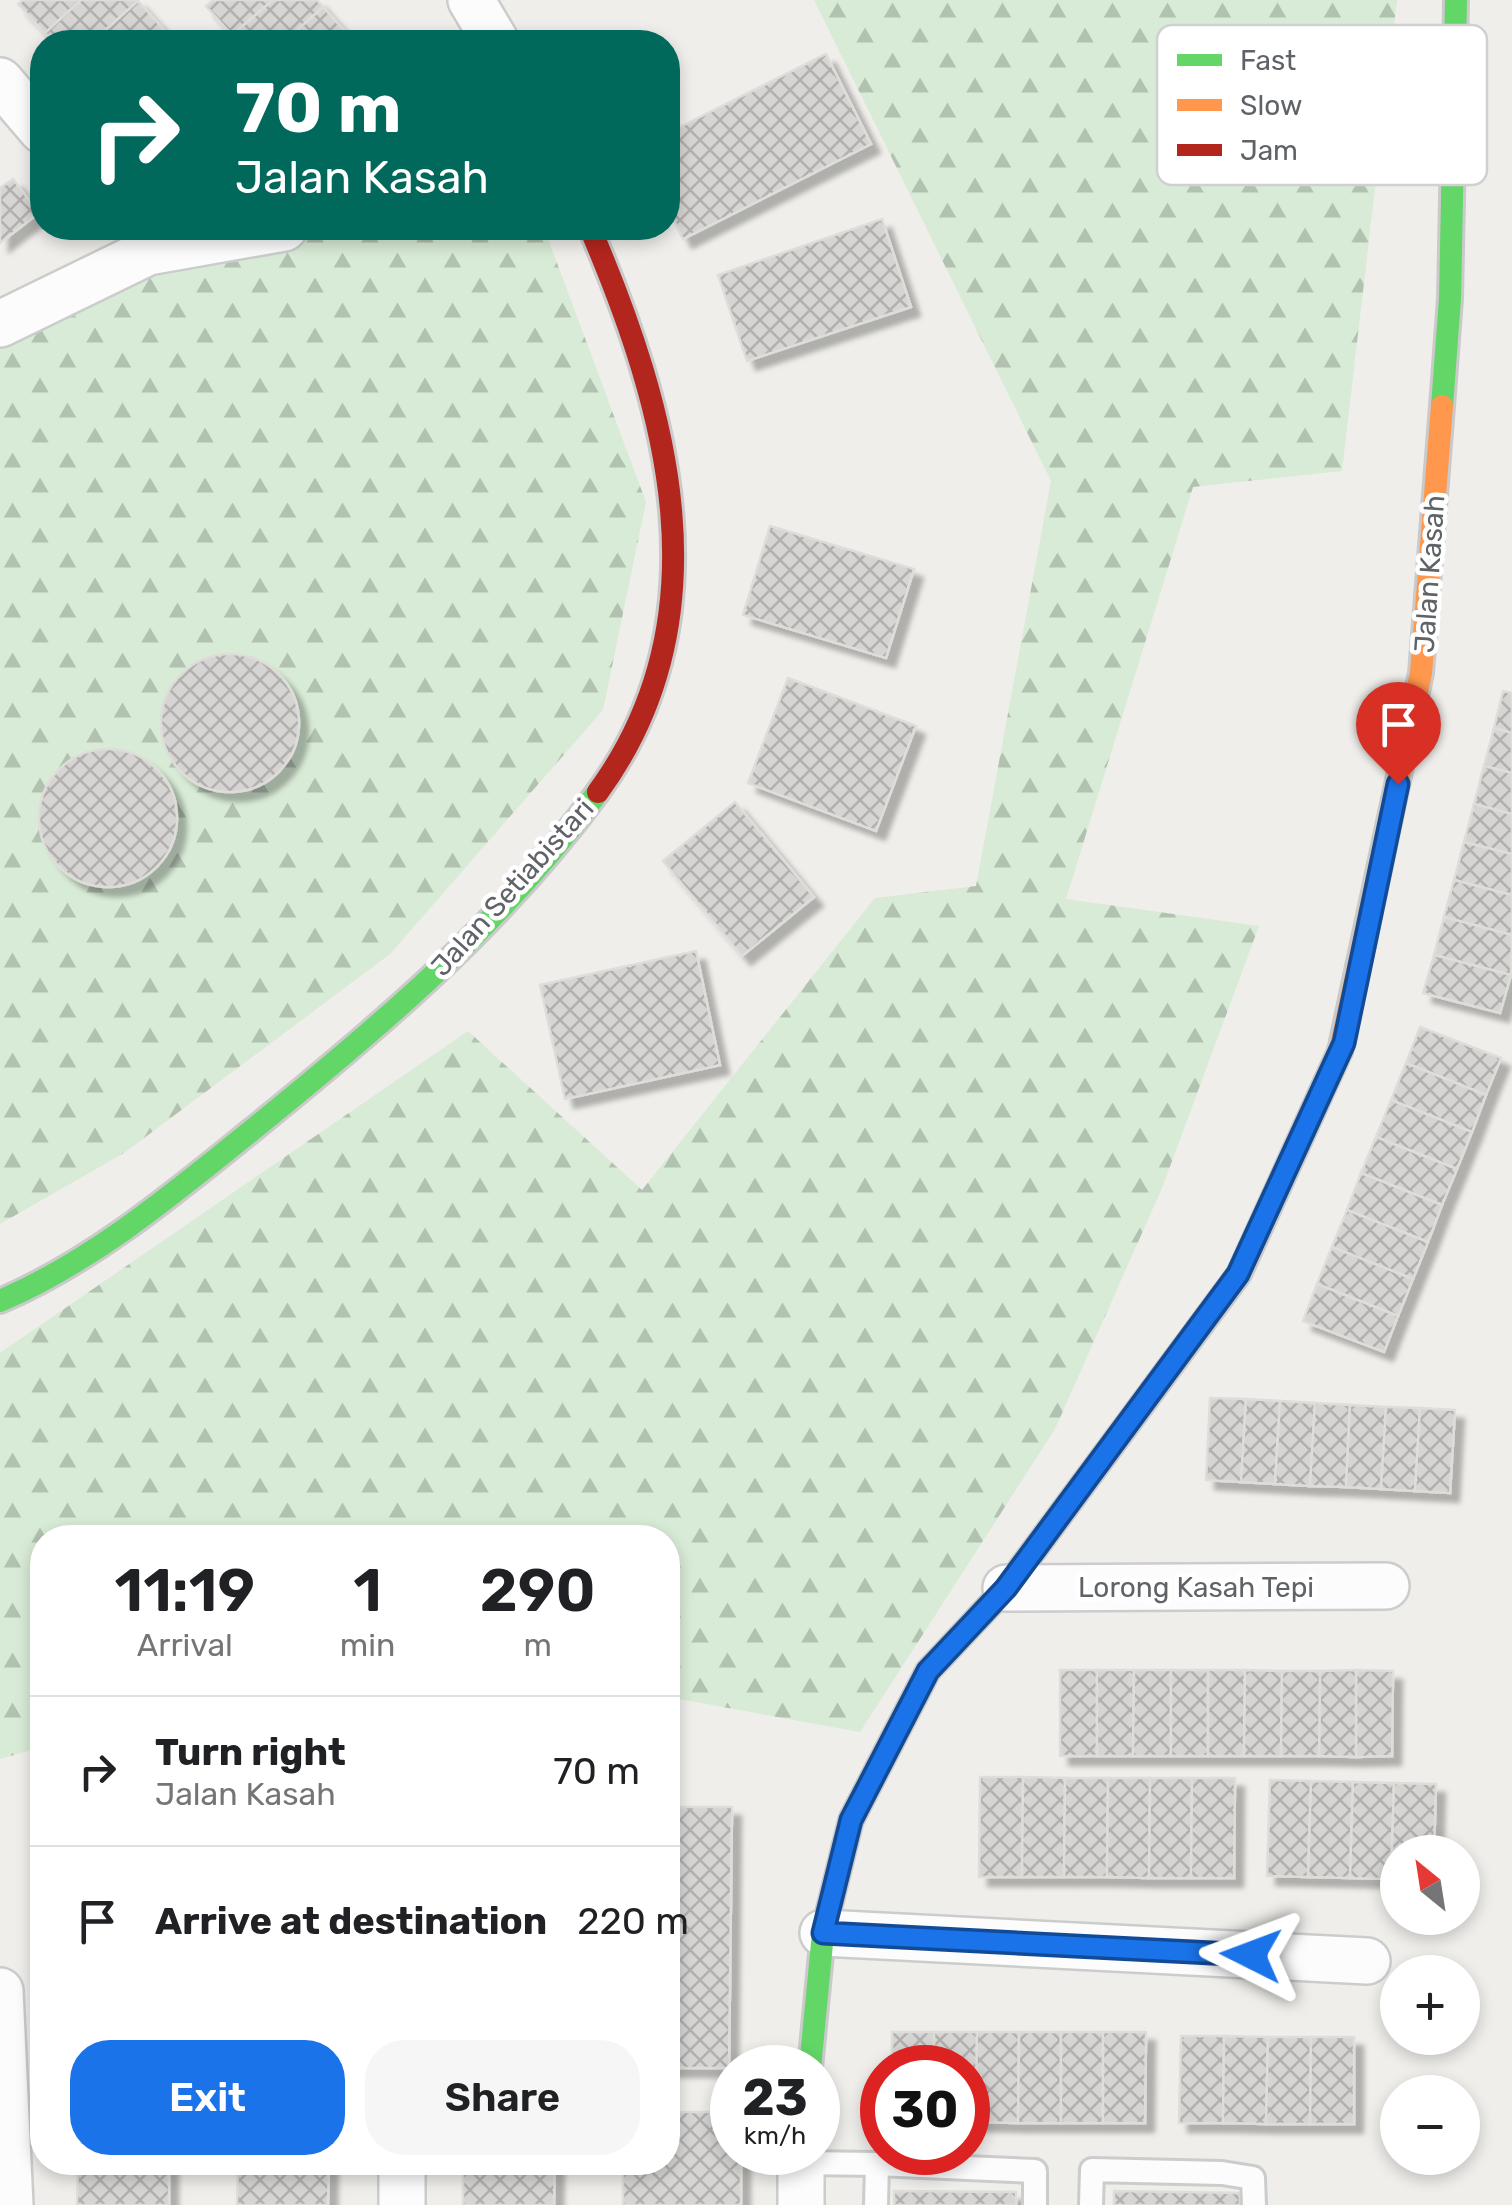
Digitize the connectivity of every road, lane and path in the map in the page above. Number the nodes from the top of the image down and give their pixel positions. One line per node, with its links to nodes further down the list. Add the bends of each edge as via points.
1 (472, 0): 4 (street)
2 (1456, 0): 3 (street, Jalan Kasah)
3 (1455, 25)
4 (489, 30)
5 (0, 82): 6 (street)
6 (30, 116)
7 (1452, 185): 13 (street, Jalan Kasah, via 1450,299 1421,673 1344,1043 1238,1274)
8 (137, 240): 10 (street)
9 (595, 240): 11 (street, Jalan Setiabistari, via 644,373 670,482 675,580 662,665 637,728 594,801 542,864 427,981 223,1156 76,1263)
10 (0, 324)
11 (0, 1301)
12 (1386, 1586): 13 (street, Lorong Kasah Tepi)
13 (1006, 1588): 14 (street, Jalan Kasah, via 928,1671 851,1820)
14 (823, 1933): 15 (street); 17 (street, Jalan Kasah)
15 (1367, 1961)
16 (0, 1990): 21 (street)
17 (812, 2045)
18 (990, 2169): 24 (lane, via 1035,2171)
19 (402, 2175): 22 (street)
20 (876, 2175): 23 (lane)
21 (10, 2205)
22 (402, 2205)
23 (876, 2205)
24 (1034, 2205)
25 (1091, 2205): 26 (lane, via 1092,2170 1253,2178)
26 (1254, 2205)

